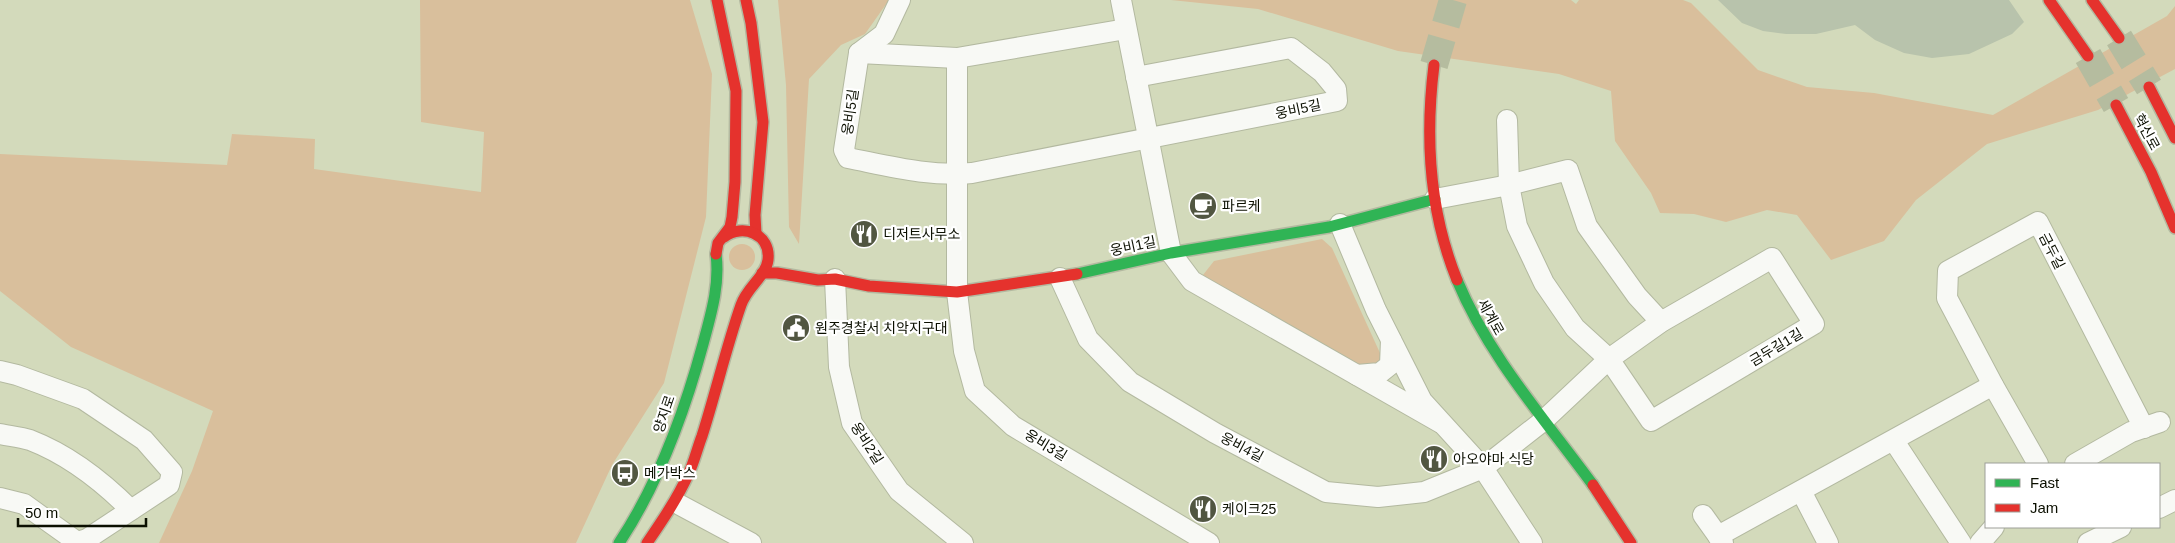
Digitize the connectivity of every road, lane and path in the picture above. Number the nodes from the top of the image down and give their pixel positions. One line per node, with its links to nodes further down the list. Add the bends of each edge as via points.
1 (717, 0): 25 (street, via 736,91 735,182 732,217)
2 (746, 0): 24 (street, via 763,122)
3 (900, 0): 9 (street, via 884,34)
4 (1121, 0): 7 (street)
5 (2092, 0): 8 (street)
6 (2054, 2): 10 (street)
7 (1126, 30): 11 (street); 13 (street)
8 (2118, 38)
9 (859, 53): 11 (street); 19 (street, 웅비5길, via 844,150 848,158 910,171)
10 (2088, 56)
11 (957, 58): 19 (street)
12 (1434, 65): 21 (street, 세계로, via 1428,113)
13 (1136, 77): 18 (street); 18 (street, 웅비5길, via 1291,48 1322,72 1336,88 1337,101)
14 (2149, 86): 17 (street, 혁신로)
15 (2116, 105): 23 (street, 혁신로, via 2151,172)
16 (1507, 120): 20 (street, 금두길1길)
17 (2175, 138)
18 (1150, 139): 19 (street, 웅비5길); 26 (street)
19 (958, 174): 32 (street)
20 (1509, 186): 21 (street); 33 (street, via 1568,170 1587,226 1637,296); 36 (street, 금두길1길, via 1517,226 1544,283 1575,328)
21 (1435, 199): 22 (street, 웅비1길); 40 (street, 세계로, via 1443,241 1465,301 1503,366)
22 (1340, 224): 26 (street, 웅비1길); 34 (street)
23 (2175, 228)
24 (756, 234): 25 (street, via 739,230); 27 (street, via 767,248)
25 (724, 237): 28 (street, via 716,251)
26 (1171, 253): 30 (street, 웅비1길); 38 (street, via 1192,281)
27 (769, 257): 29 (street); 31 (street, via 778,263 820,270)
28 (718, 268): 29 (street, via 734,281 747,283); 57 (street, 양지로, via 717,287 694,373 665,458 650,492)
29 (759, 276): 31 (street, via 777,273 818,280); 35 (street, via 746,292)
30 (1060, 278): 32 (street, 웅비1길); 46 (street, 웅비4길, via 1088,339 1130,382 1215,433 1326,492 1378,497 1424,492)
31 (835, 279): 32 (street, 웅비1길, via 869,286); 61 (street, 웅비2길, via 838,367 852,424 899,491)
32 (957, 292): 62 (street, 웅비3길, via 964,351 975,391 1013,426)
33 (1660, 322): 36 (street, 금두길1길); 36 (street, 금두길1길, via 1772,258 1814,324 1651,422)
34 (1391, 338): 38 (street, via 1390,365 1380,373); 41 (street, via 1422,400)
35 (730, 345): 50 (street, via 727,381 695,479); 58 (street, via 689,474 672,508)
36 (1609, 359): 40 (street, 금두길1길)
37 (0, 371): 52 (street, via 83,399 144,440 172,472 169,485)
38 (1357, 375): 41 (street)
39 (1993, 385): 43 (street); 44 (street, 금두길); 45 (street, 금두길, via 1947,298 1948,271 2038,222 2152,425 2131,432)
40 (1543, 421): 46 (street, 웅비4길); 64 (street, 세계로, via 1598,492)
41 (1441, 424): 46 (street)
42 (0, 434): 52 (street, via 30,440 66,457 106,484)
43 (1894, 441): 47 (street); 66 (street)
44 (2037, 463)
45 (2077, 463)
46 (1483, 468): 63 (street)
47 (1801, 491): 56 (street); 65 (street)
48 (0, 498): 52 (street, via 24,504 77,542 87,539)
49 (2175, 500): 51 (street)
50 (680, 505): 59 (street); 60 (street)
51 (2160, 508)
52 (131, 510)
53 (1703, 515): 56 (street)
54 (1993, 528): 67 (street)
55 (2119, 528): 68 (street)
56 (1721, 539)
57 (619, 543)
58 (647, 543)
59 (656, 543)
60 (751, 543)
61 (963, 543)
62 (1209, 543)
63 (1532, 543)
64 (1632, 543)
65 (1828, 543)
66 (1961, 543)
67 (1980, 543)
68 (2088, 543)

